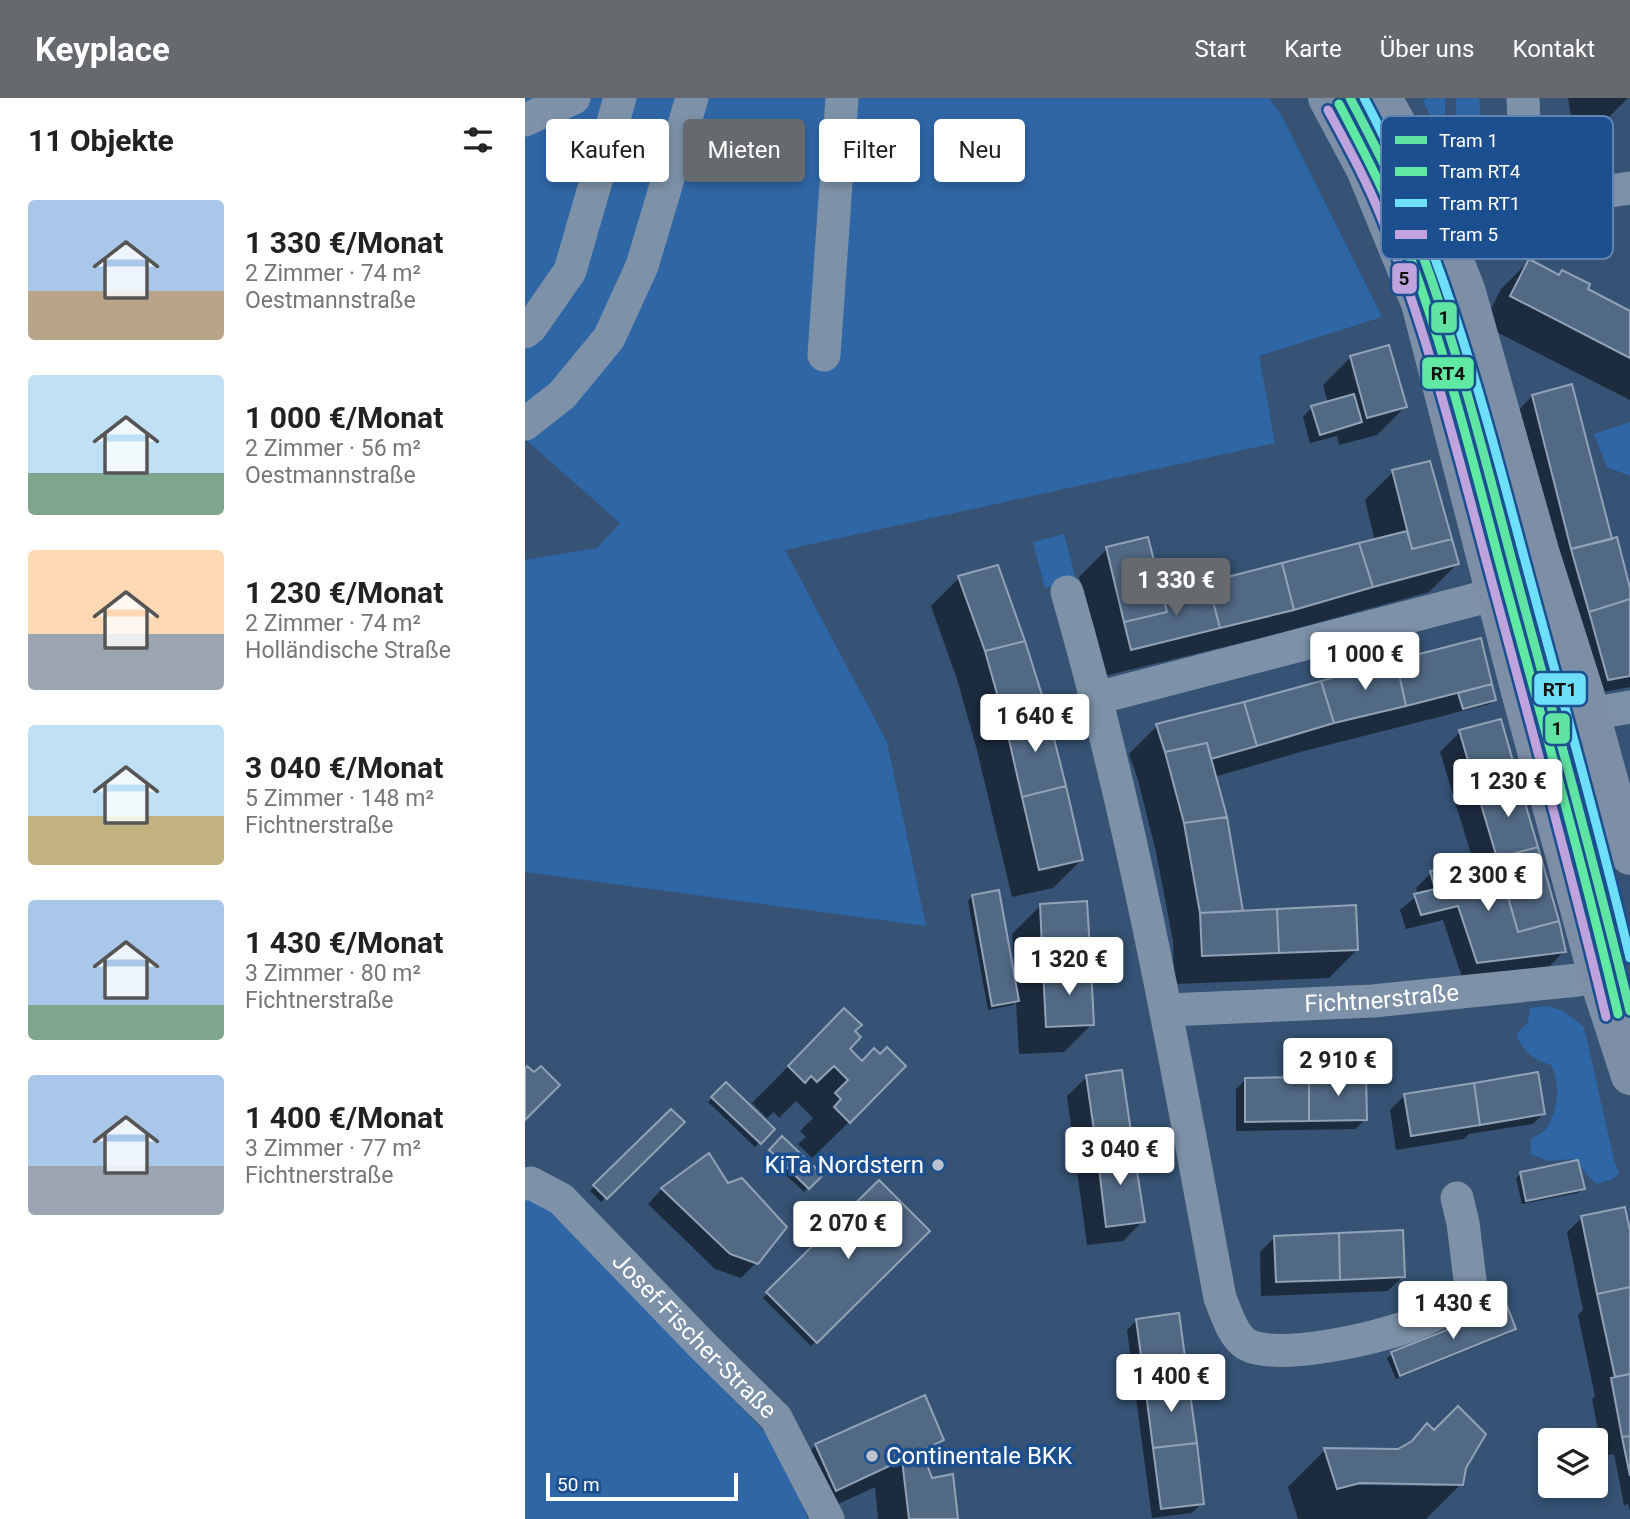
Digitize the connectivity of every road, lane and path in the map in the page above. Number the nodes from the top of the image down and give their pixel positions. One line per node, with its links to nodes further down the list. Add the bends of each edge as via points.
1 (573, 98): 10 (street)
2 (620, 98): 14 (street, via 570,271)
3 (692, 98): 16 (street, via 642,266 610,338 562,394)
4 (842, 98): 15 (street)
5 (1327, 98): 11 (main road)
6 (1523, 98): 9 (street)
7 (1386, 99): 8 (main road)
8 (1394, 116)
9 (1524, 116)
10 (525, 120)
11 (1381, 208)
12 (1402, 259): 18 (main road, via 1420,303)
13 (1454, 259): 19 (main road)
14 (525, 332)
15 (824, 355)
16 (525, 424)
17 (1067, 592): 21 (street)
18 (1496, 594): 20 (main road); 21 (street)
19 (1571, 644): 20 (main road, via 1558,663 1545,668 1528,666); 23 (main road)
20 (1510, 652): 25 (main road)
21 (1097, 698): 26 (street)
22 (1630, 707): 23 (street)
23 (1591, 714): 24 (main road)
24 (1630, 856)
25 (1613, 977): 26 (street, Fichtnerstraße, via 1373,1001); 27 (main road)
26 (1167, 1010): 29 (street, via 1220,1298 1231,1325 1246,1343 1290,1350 1379,1336 1472,1296)
27 (1630, 1076)
28 (525, 1184): 30 (street, Josef-Fischer-Straße, via 561,1199 776,1418)
29 (1457, 1198)
30 (828, 1519)

